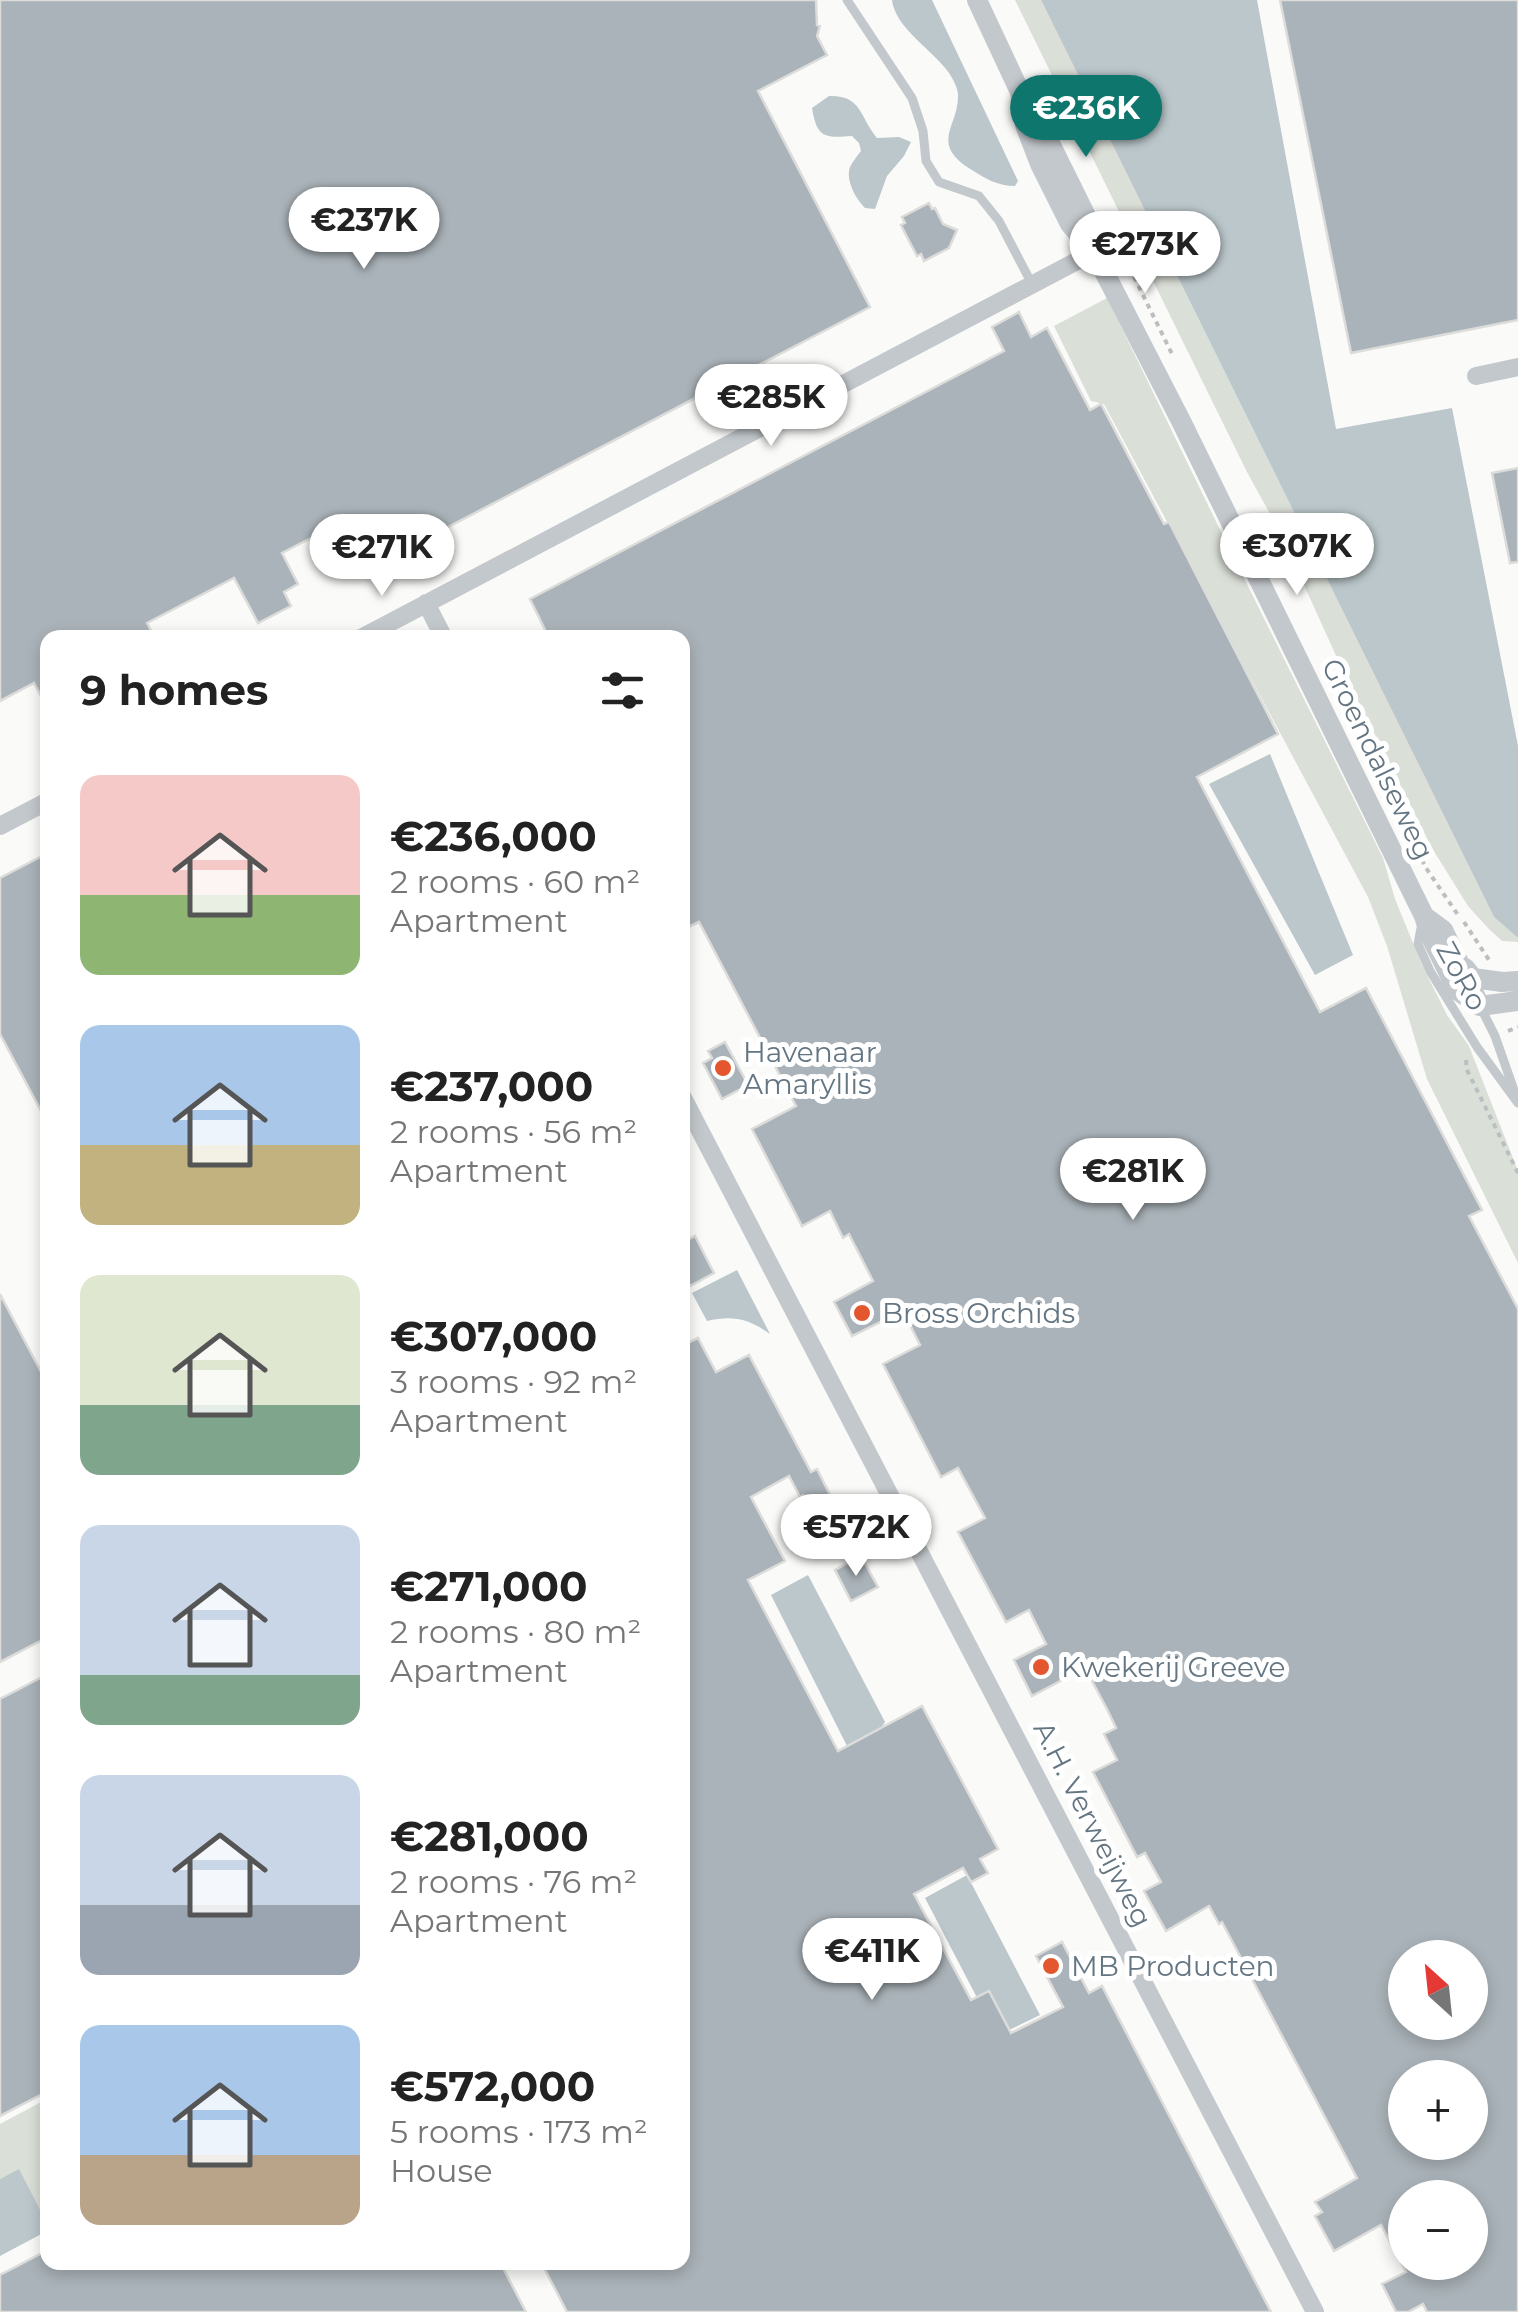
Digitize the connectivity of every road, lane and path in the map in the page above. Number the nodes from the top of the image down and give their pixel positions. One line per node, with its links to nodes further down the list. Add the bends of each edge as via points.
1 (847, 0): 5 (lane, via 912,98 926,161 939,182 979,196)
2 (977, 0): 4 (street, Groendalseweg, via 1020,92 1040,164 1070,224)
3 (1108, 223): 6 (path)
4 (1094, 252): 5 (street); 15 (street, Groendalseweg)
5 (1032, 284): 9 (street)
6 (1176, 363)
7 (1518, 368): 8 (street)
8 (1476, 376)
9 (426, 603): 10 (street); 11 (street)
10 (375, 630)
11 (440, 630)
12 (1366, 746): 17 (path, via 1426,868)
13 (40, 805): 14 (street)
14 (0, 826)
15 (1424, 916): 16 (street, Groendalseweg, via 1443,930); 19 (street, Groendalseweg, via 1457,990); 20 (lane, ZoRo, via 1418,944 1430,971)
16 (1460, 963): 17 (street, via 1473,978); 19 (street, Groendalseweg)
17 (1510, 981)
18 (1518, 1001): 19 (street)
19 (1480, 1006): 20 (lane, ZoRo)
20 (1518, 1102)
21 (690, 1111): 22 (street, A.H. Verweijweg)
22 (1315, 2312)

